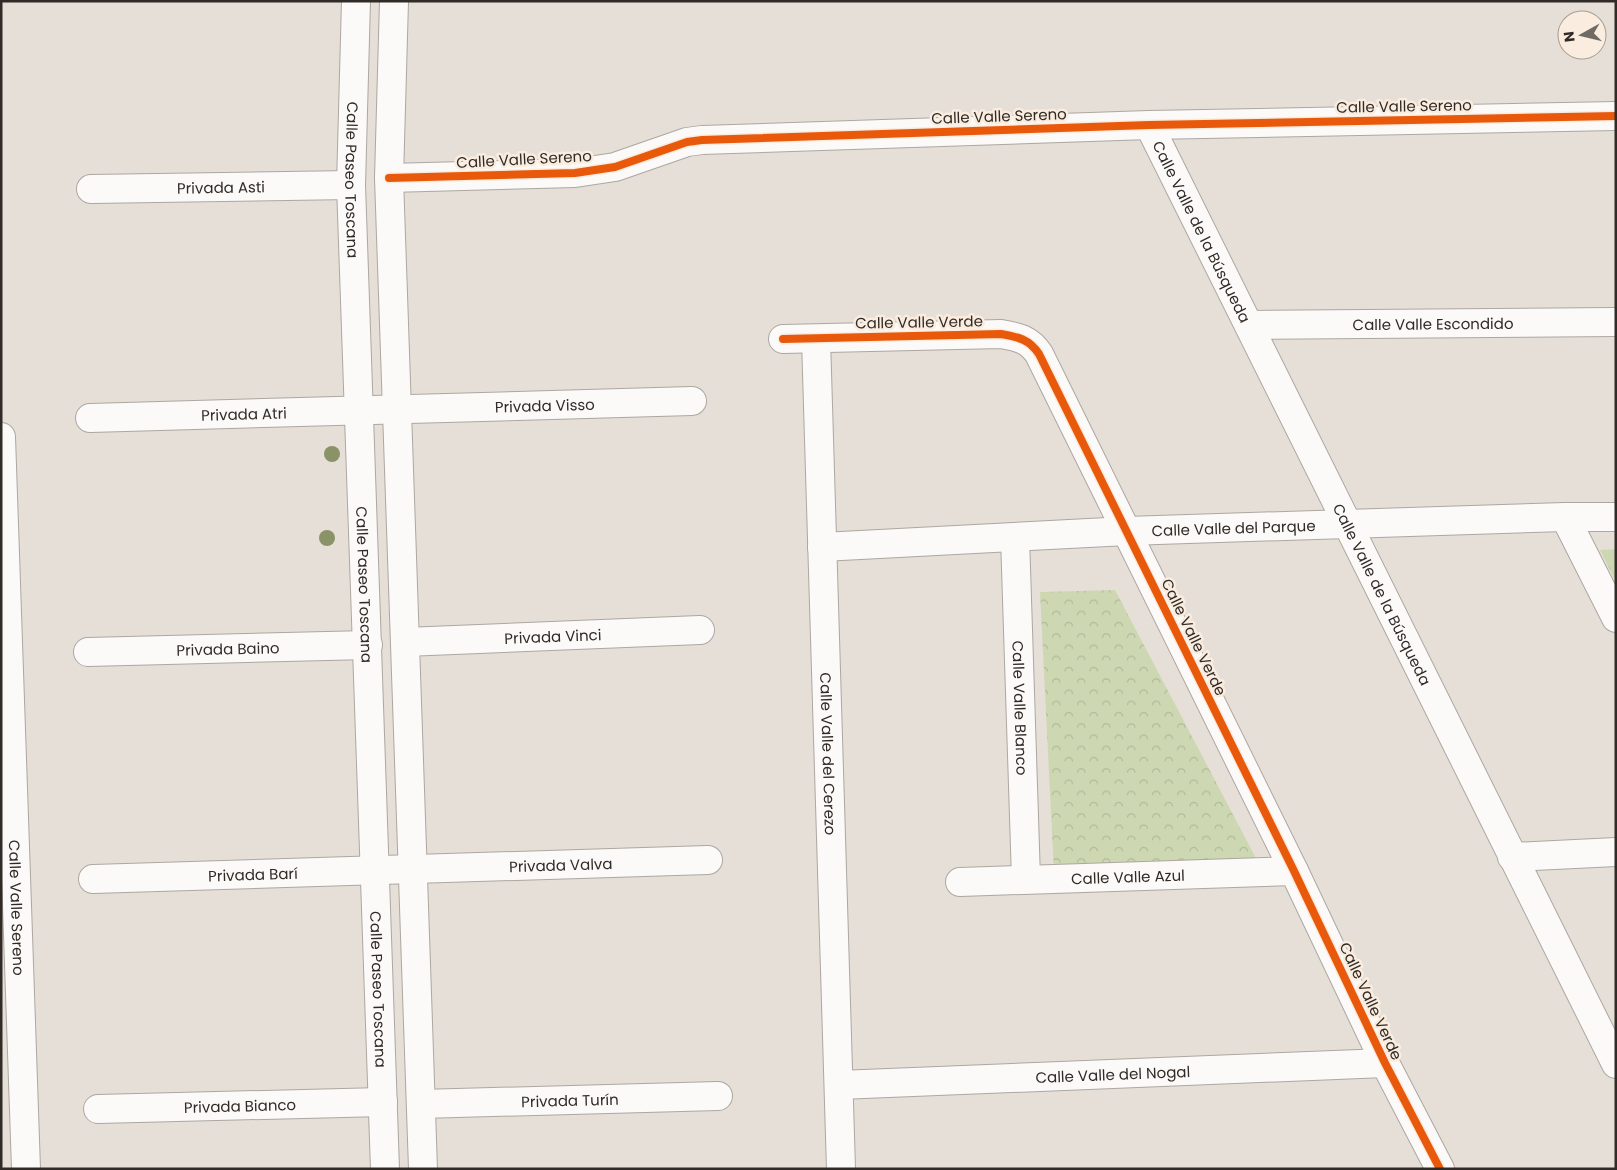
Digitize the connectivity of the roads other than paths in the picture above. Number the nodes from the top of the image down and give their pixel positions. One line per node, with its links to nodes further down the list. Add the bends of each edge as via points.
1 (356, 1): 6 (street, Calle Paseo Toscana)
2 (394, 1): 5 (street)
3 (1616, 116): 4 (street, Calle Valle Sereno)
4 (1149, 125): 5 (street, Calle Valle Sereno, via 702,140 614,167 575,173); 9 (street, Calle Valle de la Búsqueda)
5 (389, 178): 13 (street)
6 (351, 185): 7 (street, Privada Asti); 14 (street, Calle Paseo Toscana)
7 (91, 189)
8 (1616, 322): 9 (street, Calle Valle Escondido)
9 (1249, 326): 19 (street, Calle Valle de la Búsqueda)
10 (816, 338): 11 (street, Calle Valle Verde); 20 (street, Calle Valle Verde, via 1000,334 1021,337 1032,343); 22 (street, Calle Valle del Cerezo)
11 (783, 340)
12 (692, 401): 13 (street, Privada Visso)
13 (397, 409): 14 (street, Privada Atri); 25 (street)
14 (359, 410): 15 (street, Privada Atri); 26 (street, Calle Paseo Toscana)
15 (90, 418)
16 (1, 437): 44 (street, Calle Valle Sereno)
17 (1565, 517): 18 (street, Calle Valle del Parque); 19 (street, Calle Valle del Parque); 23 (street)
18 (1616, 517)
19 (1347, 524): 20 (street, Calle Valle del Parque); 29 (street, Calle Valle de la Búsqueda)
20 (1127, 531): 21 (street, Calle Valle del Parque); 33 (street, Calle Valle Verde)
21 (1015, 537): 22 (street, Calle Valle del Parque); 35 (street, Calle Valle Blanco)
22 (822, 547): 39 (street, Calle Valle del Cerezo)
23 (1616, 618)
24 (700, 630): 25 (street, Privada Vinci)
25 (405, 642): 31 (street)
26 (368, 645): 27 (street, Privada Baino); 32 (street, Calle Paseo Toscana)
27 (88, 652)
28 (1616, 852): 29 (street)
29 (1512, 857): 37 (street, Calle Valle de la Búsqueda)
30 (708, 860): 31 (street, Privada Valva)
31 (412, 869): 32 (street, Privada Barí); 42 (street)
32 (375, 870): 34 (street, Privada Barí); 41 (street, Calle Paseo Toscana)
33 (1294, 871): 35 (street, Calle Valle Azul); 38 (street, Calle Valle Verde)
34 (93, 879)
35 (1026, 879): 36 (street, Calle Valle Azul)
36 (960, 882)
37 (1615, 1060)
38 (1385, 1063): 39 (street, Calle Valle del Nogal); 48 (street, Calle Valle Verde)
39 (839, 1085): 47 (street, Calle Valle del Cerezo)
40 (718, 1096): 42 (street, Privada Turín)
41 (383, 1102): 43 (street, Privada Bianco); 45 (street, Calle Paseo Toscana)
42 (420, 1104): 46 (street)
43 (98, 1110)
44 (26, 1169)
45 (385, 1169)
46 (423, 1169)
47 (842, 1169)
48 (1440, 1169)

